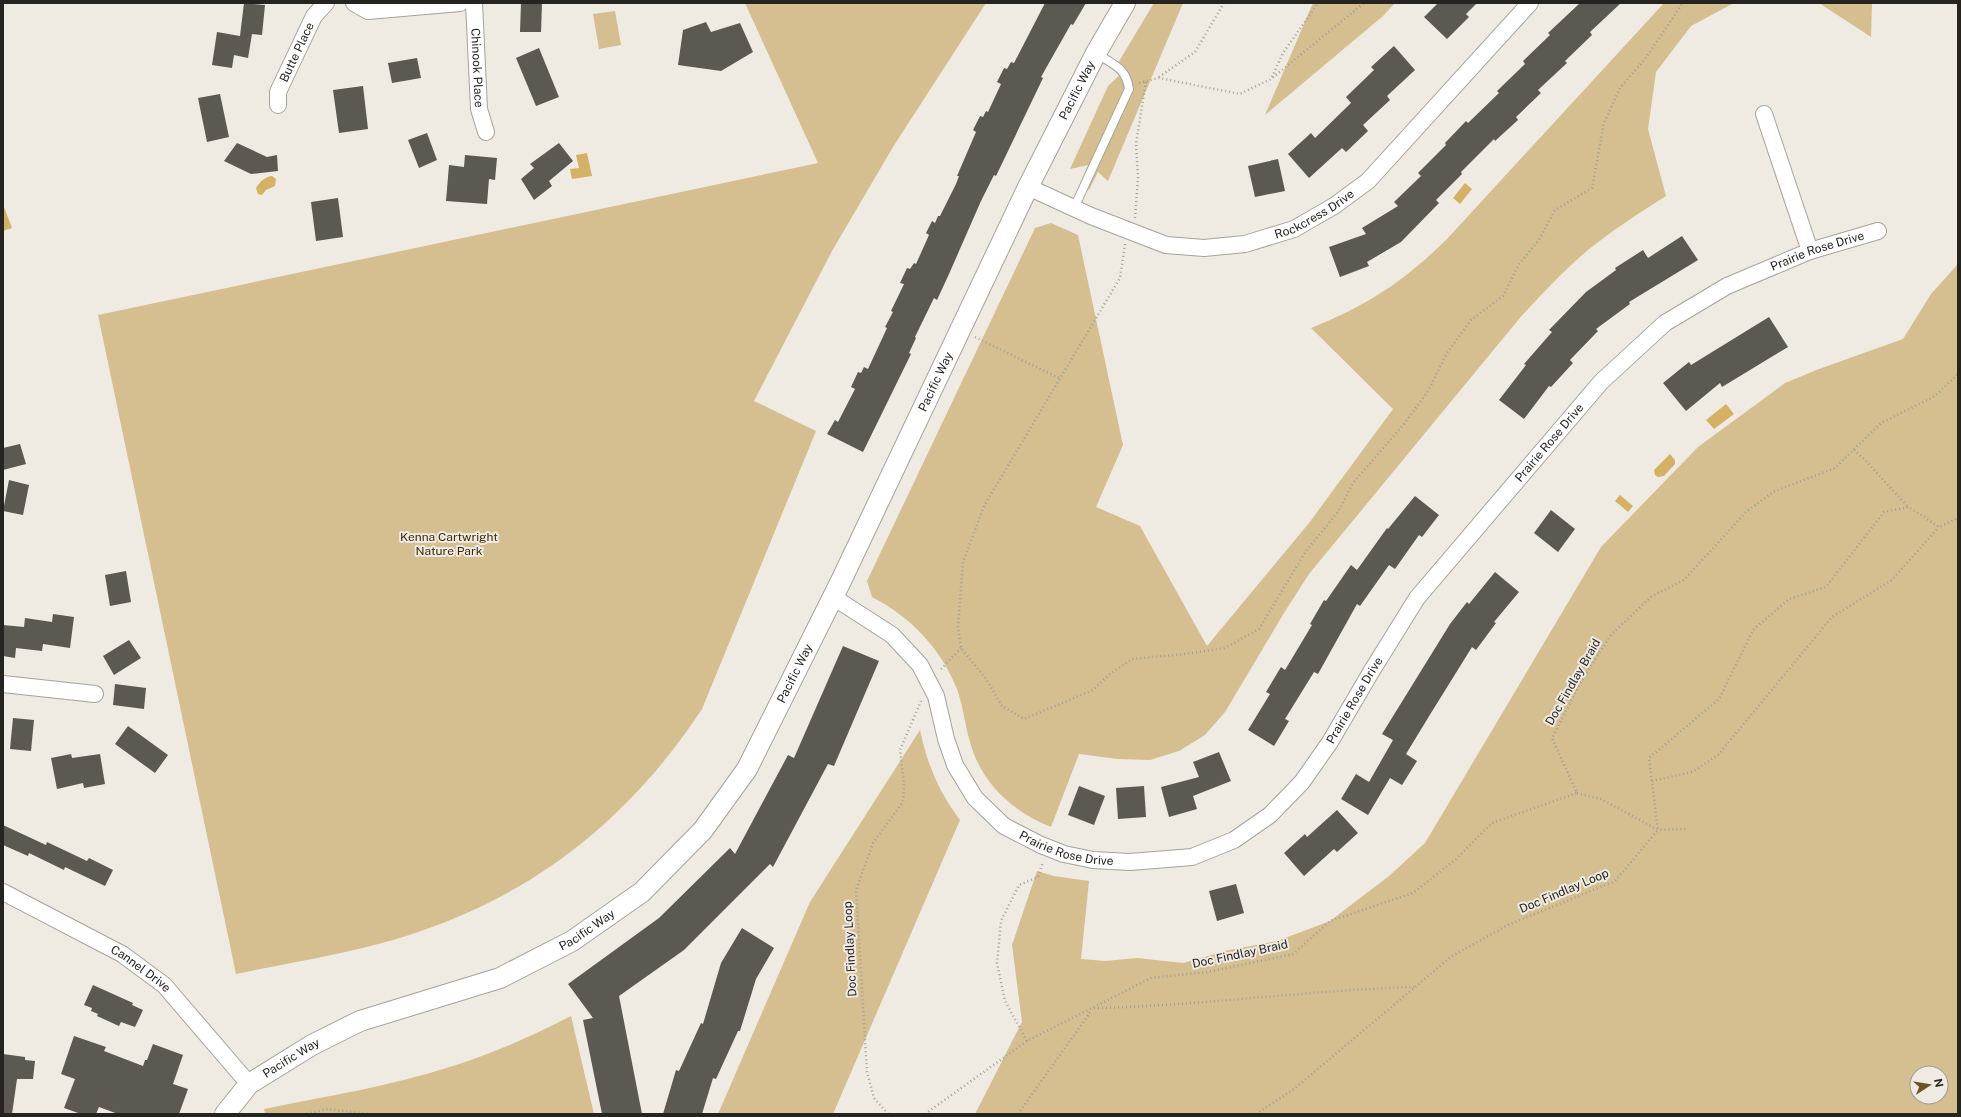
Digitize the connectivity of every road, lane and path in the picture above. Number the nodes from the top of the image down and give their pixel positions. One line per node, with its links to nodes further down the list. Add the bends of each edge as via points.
1 (326, 3): 16 (street, Butte Place, via 314,16 278,92)
2 (354, 3): 3 (street, via 368,11)
3 (460, 3)
4 (474, 3): 18 (street, Chinook Place, via 479,109)
5 (1125, 3): 11 (street, Pacific Way)
6 (1224, 3): 12 (path, via 1195,52)
7 (1318, 3): 13 (path, via 1283,54)
8 (1364, 3): 13 (path)
9 (1530, 3): 21 (street, Rockcress Drive, via 1368,181 1334,206 1294,229 1245,244 1204,248 1166,245)
10 (1683, 3): 32 (path, via 1645,59 1620,88 1604,122 1592,188 1555,210 1539,240 1519,264 1503,296 1471,320 1447,354 1428,391 1354,483 1338,512 1306,551 1259,629 1225,648 1132,659 1093,690 1024,719 1002,706 986,679)
11 (1096, 53): 15 (lane, via 1123,71); 19 (street, Pacific Way)
12 (1159, 78): 13 (path, via 1240,94); 14 (path)
13 (1271, 79)
14 (1146, 81): 15 (path, via 1134,84); 21 (path, via 1136,144 1136,215)
15 (1129, 89): 20 (lane)
16 (278, 105)
17 (1764, 114): 23 (street)
18 (486, 132)
19 (1028, 186): 20 (street, Rockcress Drive); 24 (street, Pacific Way)
20 (1074, 208): 21 (street, Rockcress Drive)
21 (1127, 230): 26 (path, via 1120,278)
22 (1878, 231): 23 (street, Prairie Rose Drive)
23 (1810, 251): 31 (street, Prairie Rose Drive, via 1727,286 1665,323 1602,382 1417,598 1330,742 1302,782 1270,815 1234,840 1192,857 1130,862 1093,860 1064,854 1040,845 1004,826 975,798 955,766 936,696 920,665 892,635)
24 (960, 330): 26 (path); 31 (street, Pacific Way)
25 (1958, 374): 27 (path, Doc Findlay Braid, via 1935,396 1881,423)
26 (1061, 379): 32 (path, via 984,506 971,540 963,562 958,627)
27 (1853, 450): 28 (path); 38 (path, Doc Findlay Braid, via 1835,468 1772,492 1746,512 1684,580 1652,596 1610,635 1582,680 1552,738)
28 (1909, 507): 30 (path); 37 (path, via 1884,512 1826,587 1789,599 1753,630 1719,699 1649,758)
29 (1958, 518): 30 (path)
30 (1939, 526): 37 (path, via 1892,580 1832,617 1718,755 1692,772)
31 (833, 597): 46 (street, Pacific Way, via 748,769 703,830 642,892 572,941 500,978 360,1021 312,1045)
32 (961, 648): 33 (path)
33 (941, 669)
34 (3, 684): 35 (street)
35 (94, 694)
36 (923, 698): 50 (path, Doc Findlay Loop, via 900,750 904,784 903,802 873,843 856,890 867,1072 874,1098)
37 (1652, 781): 40 (path)
38 (1577, 793): 40 (path, via 1601,799); 44 (path, Doc Findlay Braid, via 1492,823 1456,859 1413,893 1330,921 1293,954 1207,972 1152,978)
39 (1688, 829): 40 (path)
40 (1658, 830): 43 (path, Doc Findlay Loop, via 1615,881 1508,925 1452,956)
41 (1043, 861): 45 (path, via 1038,877 1019,885 1001,921 997,963 1005,1001)
42 (3, 892): 46 (street, Cannel Drive, via 122,954 164,985)
43 (1415, 987): 44 (path, via 1352,989 1147,1007); 53 (path, Doc Findlay Loop, via 1294,1089)
44 (1091, 1009): 45 (path, Doc Findlay Braid); 52 (path)
45 (1027, 1041): 51 (path, Doc Findlay Braid)
46 (249, 1084): 47 (street, Pacific Way)
47 (225, 1114)
48 (307, 1114): 49 (path, via 326,1109)
49 (369, 1114)
50 (888, 1114)
51 (925, 1114)
52 (1018, 1114)
53 (1256, 1114)

